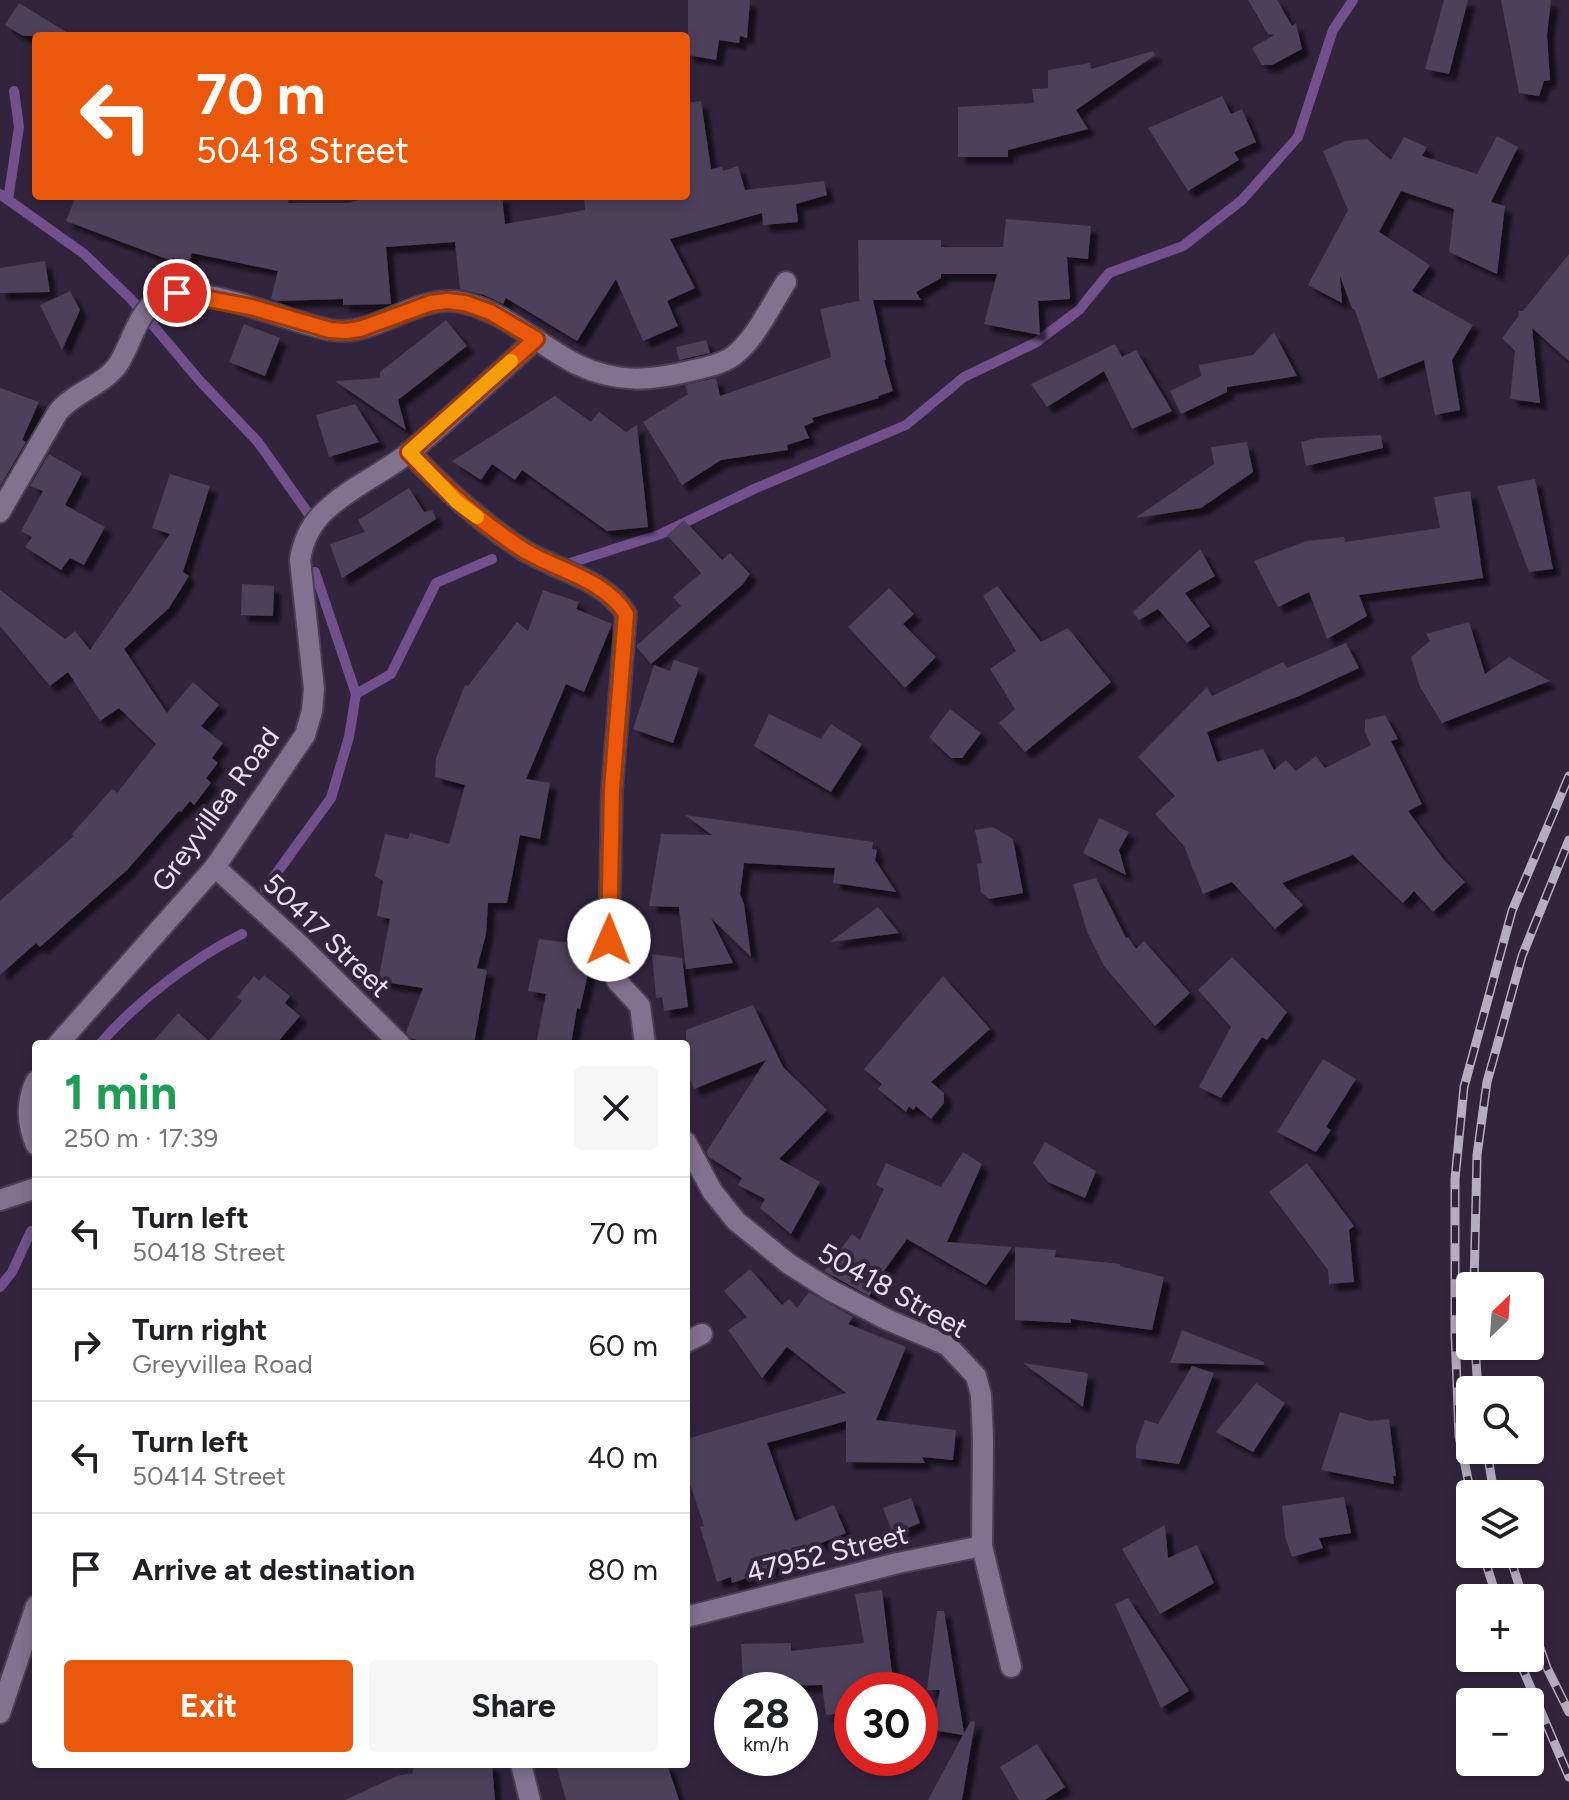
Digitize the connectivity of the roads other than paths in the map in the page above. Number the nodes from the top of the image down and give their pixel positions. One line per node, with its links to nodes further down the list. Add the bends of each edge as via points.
1 (786, 282): 2 (street, via 737,354 658,379 603,375)
2 (536, 339): 3 (street, Greyvillea Road); 4 (street, via 465,303 431,303 346,331 193,294 162,296 140,317 119,364 58,412)
3 (409, 452): 5 (street, Greyvillea Road, via 324,511 303,545 300,572 312,711 305,735); 8 (street, via 488,526 525,551 595,585 626,614 612,790 609,940 617,981 640,1006)
4 (0, 512)
5 (215, 867): 6 (street, Greyvillea Road); 7 (street, 50417 Street)
6 (62, 1040)
7 (396, 1040)
8 (644, 1040)
9 (32, 1089): 10 (street)
10 (32, 1134)
11 (690, 1150): 14 (street, 50418 Street, via 736,1221 789,1264 888,1320 947,1345 976,1376 981,1395)
12 (32, 1189): 13 (street)
13 (0, 1200)
14 (982, 1546): 15 (street, 47952 Street); 17 (street, 50418 Street)
15 (690, 1616)
16 (32, 1618): 18 (street)
17 (1011, 1667)
18 (0, 1713)
19 (522, 1768): 20 (street)
20 (530, 1800)

